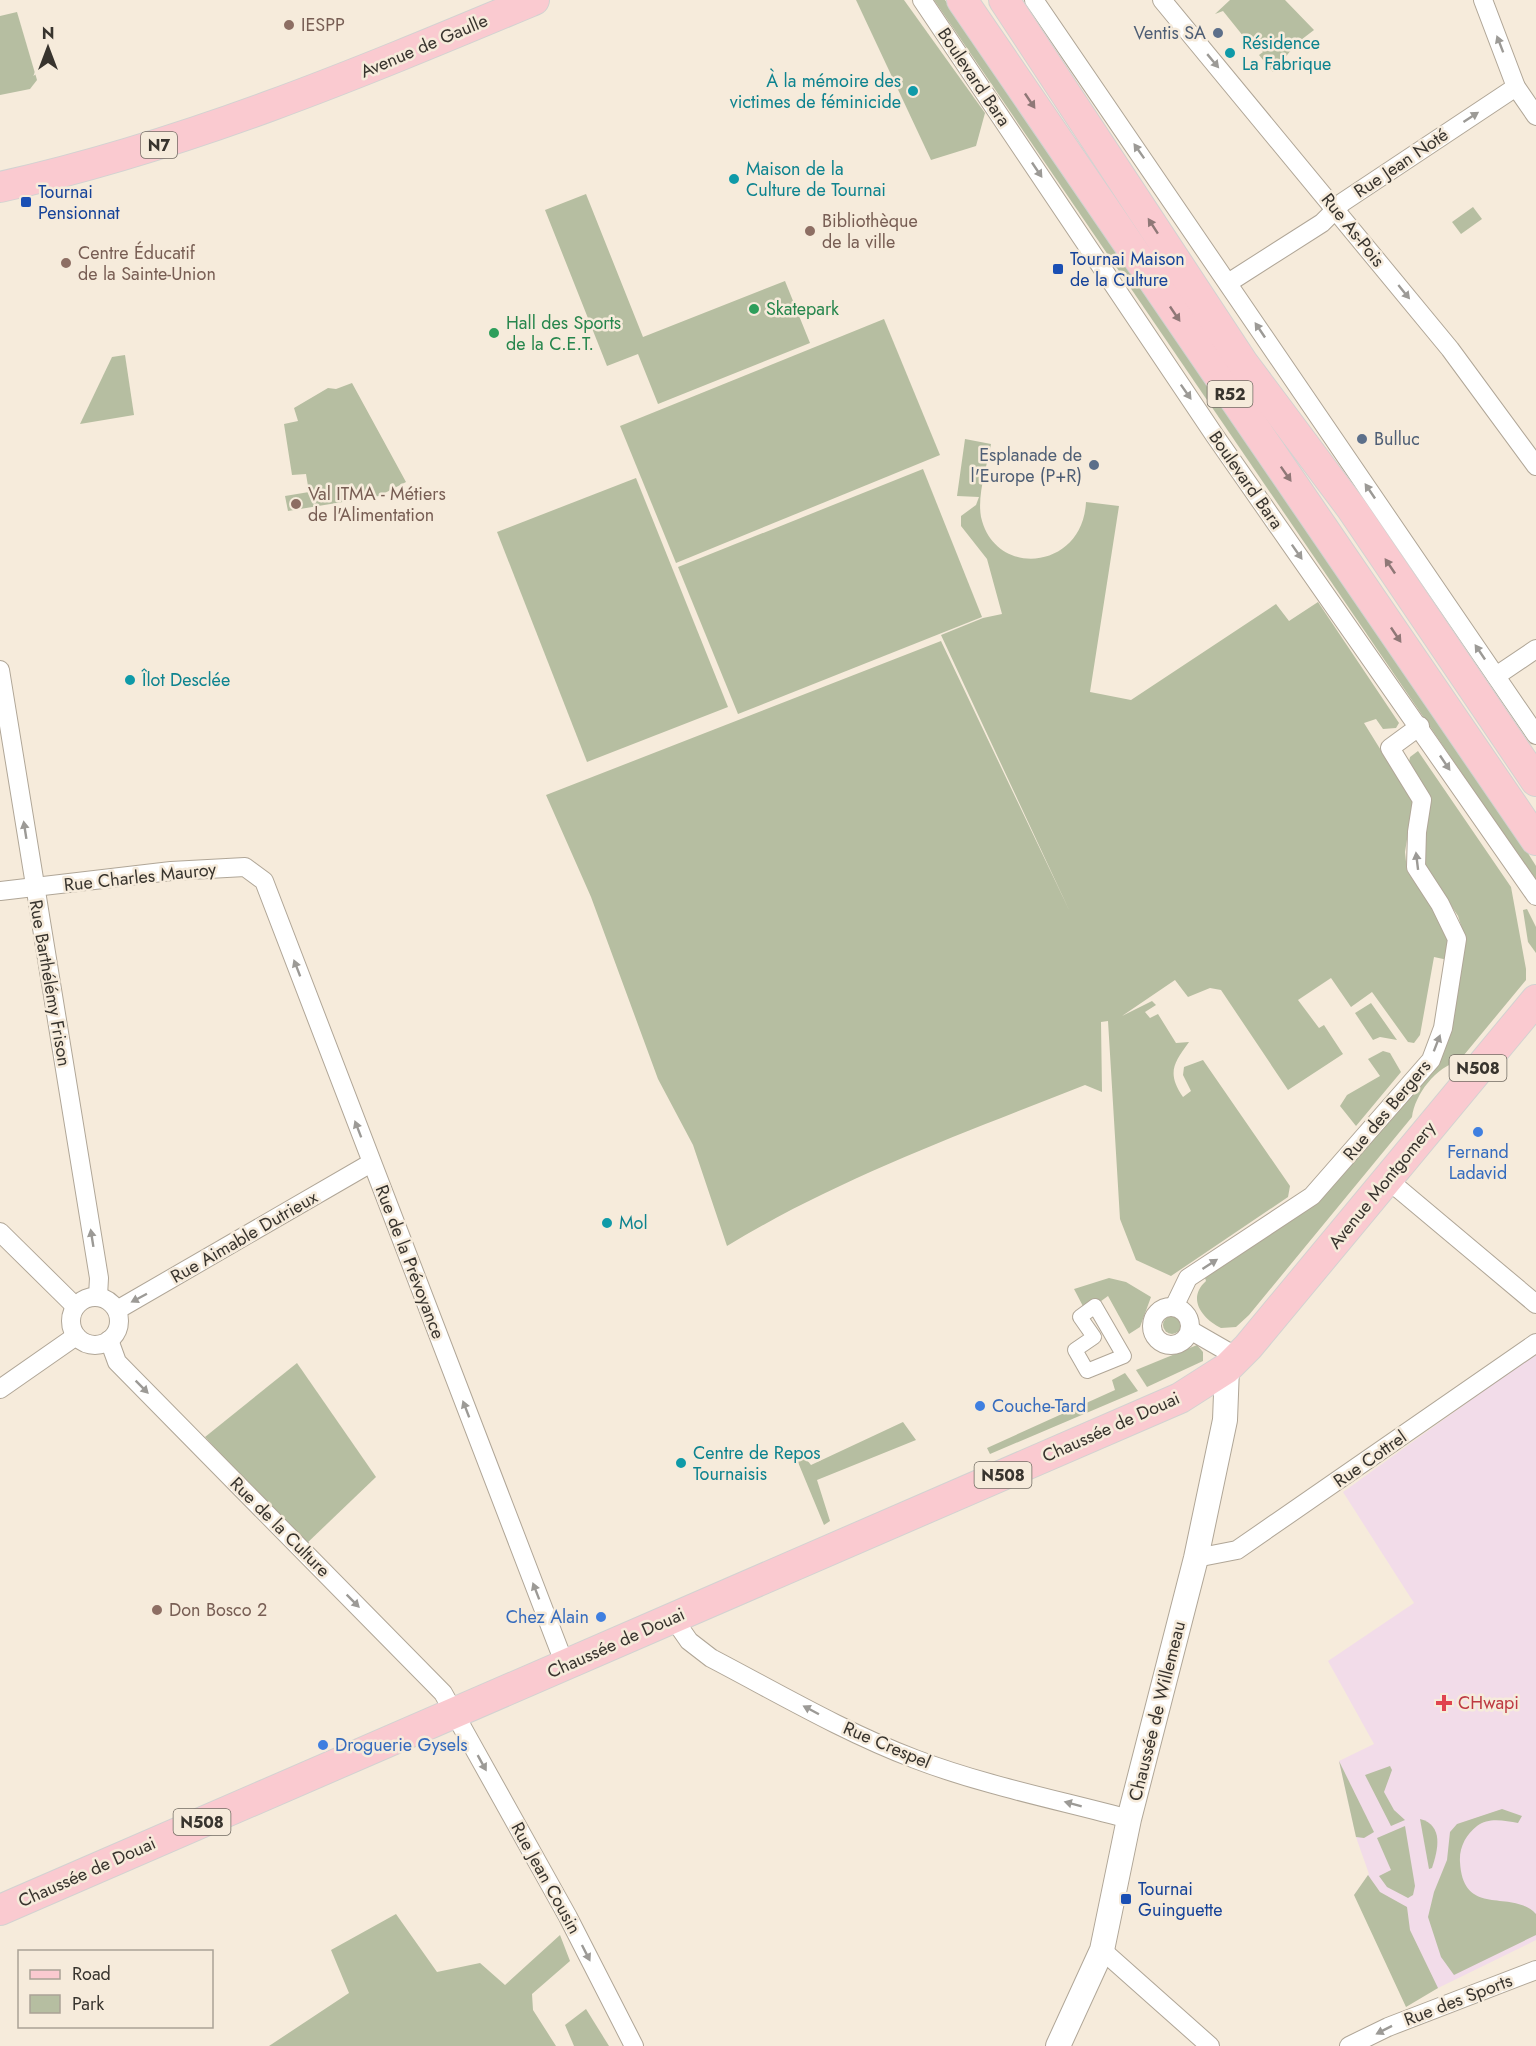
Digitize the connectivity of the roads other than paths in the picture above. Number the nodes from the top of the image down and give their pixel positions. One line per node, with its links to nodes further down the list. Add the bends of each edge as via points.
1 (534, 0): 12 (main road, Avenue de Gaulle / N7, via 228,123)
2 (921, 0): 19 (street, Boulevard Bara, one-way to 19, via 1215,436)
3 (962, 0): 22 (main road, Boulevard Bara / R52, one-way to 22)
4 (979, 0): 10 (main road, R52, via 1040,79)
5 (1004, 0): 10 (main road, R52)
6 (1034, 0): 14 (street, one-way to 6)
7 (1162, 0): 13 (street, Rue As-Pois, one-way to 13)
8 (1483, 0): 9 (street, one-way to 8)
9 (1516, 87): 11 (street); 13 (street, Rue Jean Noté, one-way to 9, via 1383,174)
10 (1072, 103): 21 (main road, R52, one-way to 10, via 1352,509 1243,363)
11 (1536, 116)
12 (0, 187)
13 (1336, 210): 14 (street, Rue Jean Noté); 15 (street, Rue As-Pois, one-way to 15, via 1450,349)
14 (1228, 283): 18 (street, one-way to 14)
15 (1536, 466)
16 (1536, 649): 18 (street)
17 (0, 669): 25 (street, Rue Barthélémy Frison, one-way to 17)
18 (1496, 676): 20 (street)
19 (1419, 726): 27 (street, Boulevard Bara, one-way to 27); 35 (street, Rue des Bergers, one-way to 19, via 1188,1278 1312,1196 1431,1060 1443,1028 1457,939 1416,867 1422,800 1390,748)
20 (1536, 735)
21 (1536, 781)
22 (1528, 821): 23 (main road, R52)
23 (1536, 840)
24 (244, 867): 25 (street, Rue Charles Mauroy, via 171,871); 29 (street, Rue de la Prévoyance, one-way to 24, via 264,881)
25 (33, 888): 26 (street, Rue Charles Mauroy); 32 (street, Rue Barthélémy Frison, one-way to 25, via 97,1267)
26 (0, 891)
27 (1536, 896)
28 (1536, 1000): 30 (main road, Avenue Montgomery / N508)
29 (371, 1163): 36 (street, Rue Aimable Dutrieux, one-way to 36); 46 (street, Rue de la Prévoyance, one-way to 29)
30 (1387, 1179): 33 (street); 42 (main road, Avenue Montgomery / N508)
31 (0, 1232): 34 (street)
32 (98, 1296): 34 (street); 36 (street)
33 (1536, 1304)
34 (75, 1306): 39 (street, via 71,1326)
35 (1174, 1307): 38 (street, via 1185,1312); 38 (street, via 1162,1309 1154,1319 1156,1337 1172,1345 1184,1340)
36 (117, 1310): 40 (street, via 118,1327)
37 (1080, 1317): 37 (street, via 1095,1306 1124,1356 1087,1371 1075,1350 1094,1337)
38 (1190, 1330): 42 (street)
39 (76, 1336): 40 (street, via 92,1345); 43 (street)
40 (109, 1340): 47 (street, Rue de la Culture, one-way to 47, via 117,1362 443,1693)
41 (1536, 1343): 44 (street, Rue Cottrel, via 1238,1551)
42 (1232, 1363): 44 (street, Chaussée de Willemeau, via 1225,1420); 45 (main road, Chaussée de Douai / N508, via 1180,1398)
43 (0, 1389)
44 (1196, 1558): 48 (street, Chaussée de Willemeau)
45 (673, 1617): 46 (main road, Chaussée de Douai / N508); 48 (street, Rue Crespel, one-way to 45, via 963,1775 860,1736 711,1658 689,1641)
46 (565, 1665): 47 (main road, Chaussée de Douai / N508)
47 (454, 1712): 49 (main road, Chaussée de Douai / N508); 52 (street, Rue Jean Cousin, one-way to 52, via 568,1917)
48 (1129, 1819): 50 (street, Chaussée de Willemeau)
49 (0, 1910)
50 (1102, 1950): 53 (street, Chaussée de Willemeau); 54 (street)
51 (1536, 1970): 55 (street, Rue des Sports, one-way to 55)
52 (634, 2046)
53 (1058, 2046)
54 (1210, 2046)
55 (1348, 2046)

